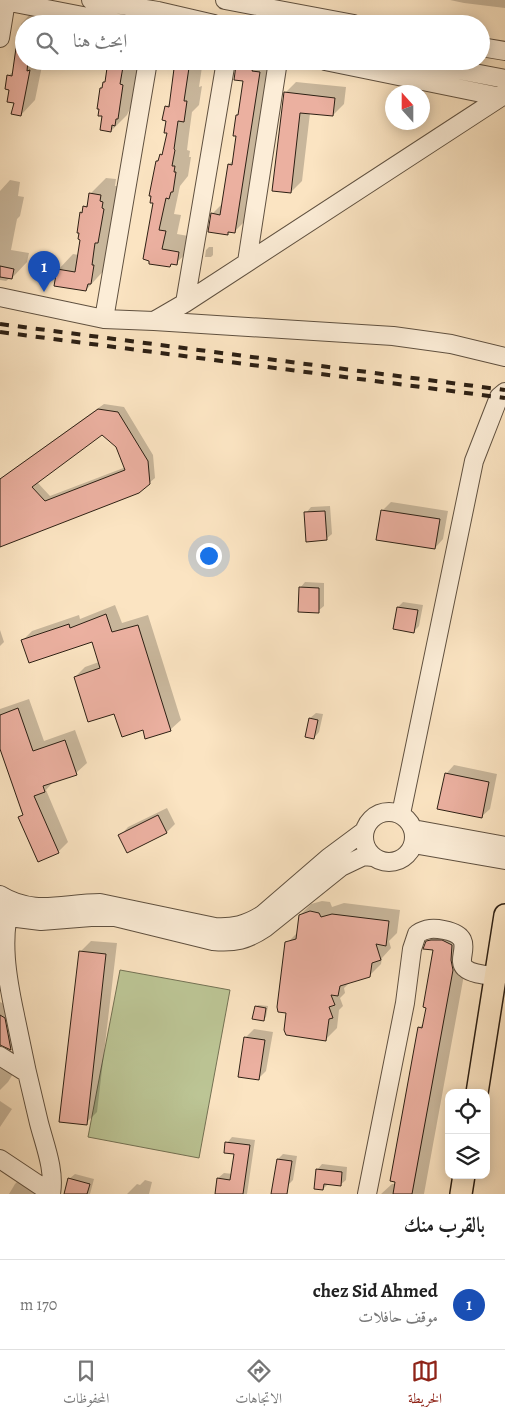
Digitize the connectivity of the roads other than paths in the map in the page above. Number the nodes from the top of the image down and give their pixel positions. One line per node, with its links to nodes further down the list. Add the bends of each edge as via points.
1 (91, 0): 5 (street)
2 (224, 0): 6 (street)
3 (3, 1): 4 (street); 7 (street)
4 (77, 15)
5 (145, 15)
6 (305, 15)
7 (0, 38)
8 (490, 48): 9 (street)
9 (505, 51)
10 (146, 70): 20 (street)
11 (224, 70): 19 (street)
12 (277, 70): 17 (street)
13 (371, 70): 16 (street)
14 (458, 70): 15 (street)
15 (505, 79)
16 (503, 95): 17 (street)
17 (247, 262): 19 (street)
18 (0, 297): 20 (street)
19 (185, 303): 21 (street)
20 (104, 319): 21 (street)
21 (154, 322): 22 (street, via 393,336 452,344)
22 (505, 357)
23 (505, 392): 24 (street, via 499,398 474,461)
24 (401, 814): 25 (street, via 385,811 378,814 366,824); 26 (street)
25 (364, 832): 28 (street, via 364,846); 30 (street, via 328,858 262,915 229,928 113,905 85,903 47,908)
26 (413, 836): 27 (street); 28 (street, via 409,852 396,861 380,861); 29 (street)
27 (505, 846)
28 (372, 857): 30 (street, via 364,856 341,867 252,937 228,942 115,917 41,921 17,918)
29 (505, 860)
30 (4, 905): 34 (street, via 5,965)
31 (505, 915): 32 (main road)
32 (495, 976): 35 (main road); 39 (street, via 465,968 464,949 456,933 425,929 417,934)
33 (0, 1056): 34 (street)
34 (27, 1073): 38 (street, via 52,1175)
35 (478, 1089)
36 (0, 1159): 38 (street)
37 (463, 1179): 40 (main road)
38 (51, 1194)
39 (367, 1194)
40 (461, 1194)

